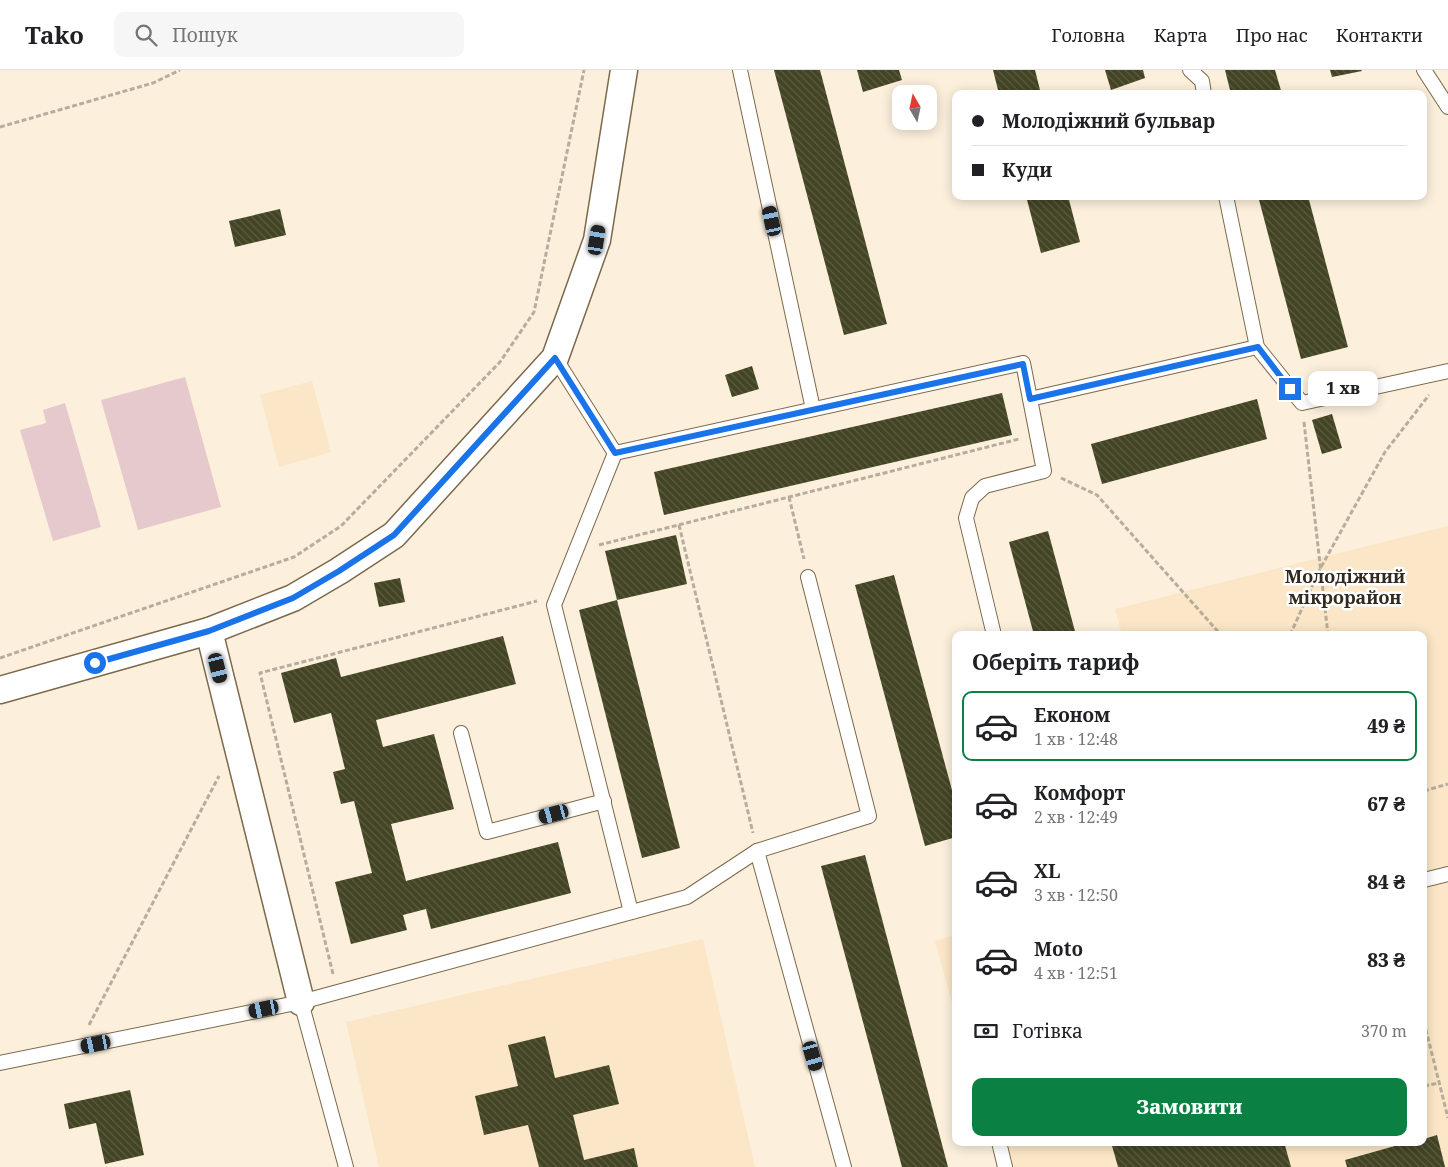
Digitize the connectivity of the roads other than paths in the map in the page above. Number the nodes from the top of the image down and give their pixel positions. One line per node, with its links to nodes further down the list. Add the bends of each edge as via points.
1 (624, 70): 9 (street, via 597,240)
2 (740, 70): 12 (lane)
3 (1190, 70): 5 (lane, via 1202,81)
4 (1424, 70): 6 (lane)
5 (1203, 90)
6 (1448, 107)
7 (1227, 200): 8 (lane)
8 (1258, 347): 10 (lane, via 1302,403); 11 (lane)
9 (555, 358): 13 (lane); 15 (street, via 394,535 293,598)
10 (1448, 371)
11 (1030, 399): 12 (lane, via 1023,364); 16 (lane, via 1044,471 985,486 972,498 966,518)
12 (813, 409): 13 (lane)
13 (615, 453): 19 (lane, via 554,605)
14 (808, 577): 20 (lane, via 869,816)
15 (209, 631): 17 (street); 24 (street)
16 (993, 631)
17 (0, 690)
18 (461, 733): 19 (lane, via 487,832)
19 (604, 801): 23 (lane)
20 (757, 851): 23 (lane, via 688,896); 28 (lane)
21 (1448, 874): 22 (lane)
22 (1427, 879)
23 (631, 912): 24 (lane)
24 (301, 1002): 25 (lane); 27 (lane)
25 (0, 1063)
26 (1000, 1146): 29 (lane)
27 (346, 1167)
28 (844, 1167)
29 (1005, 1167)

